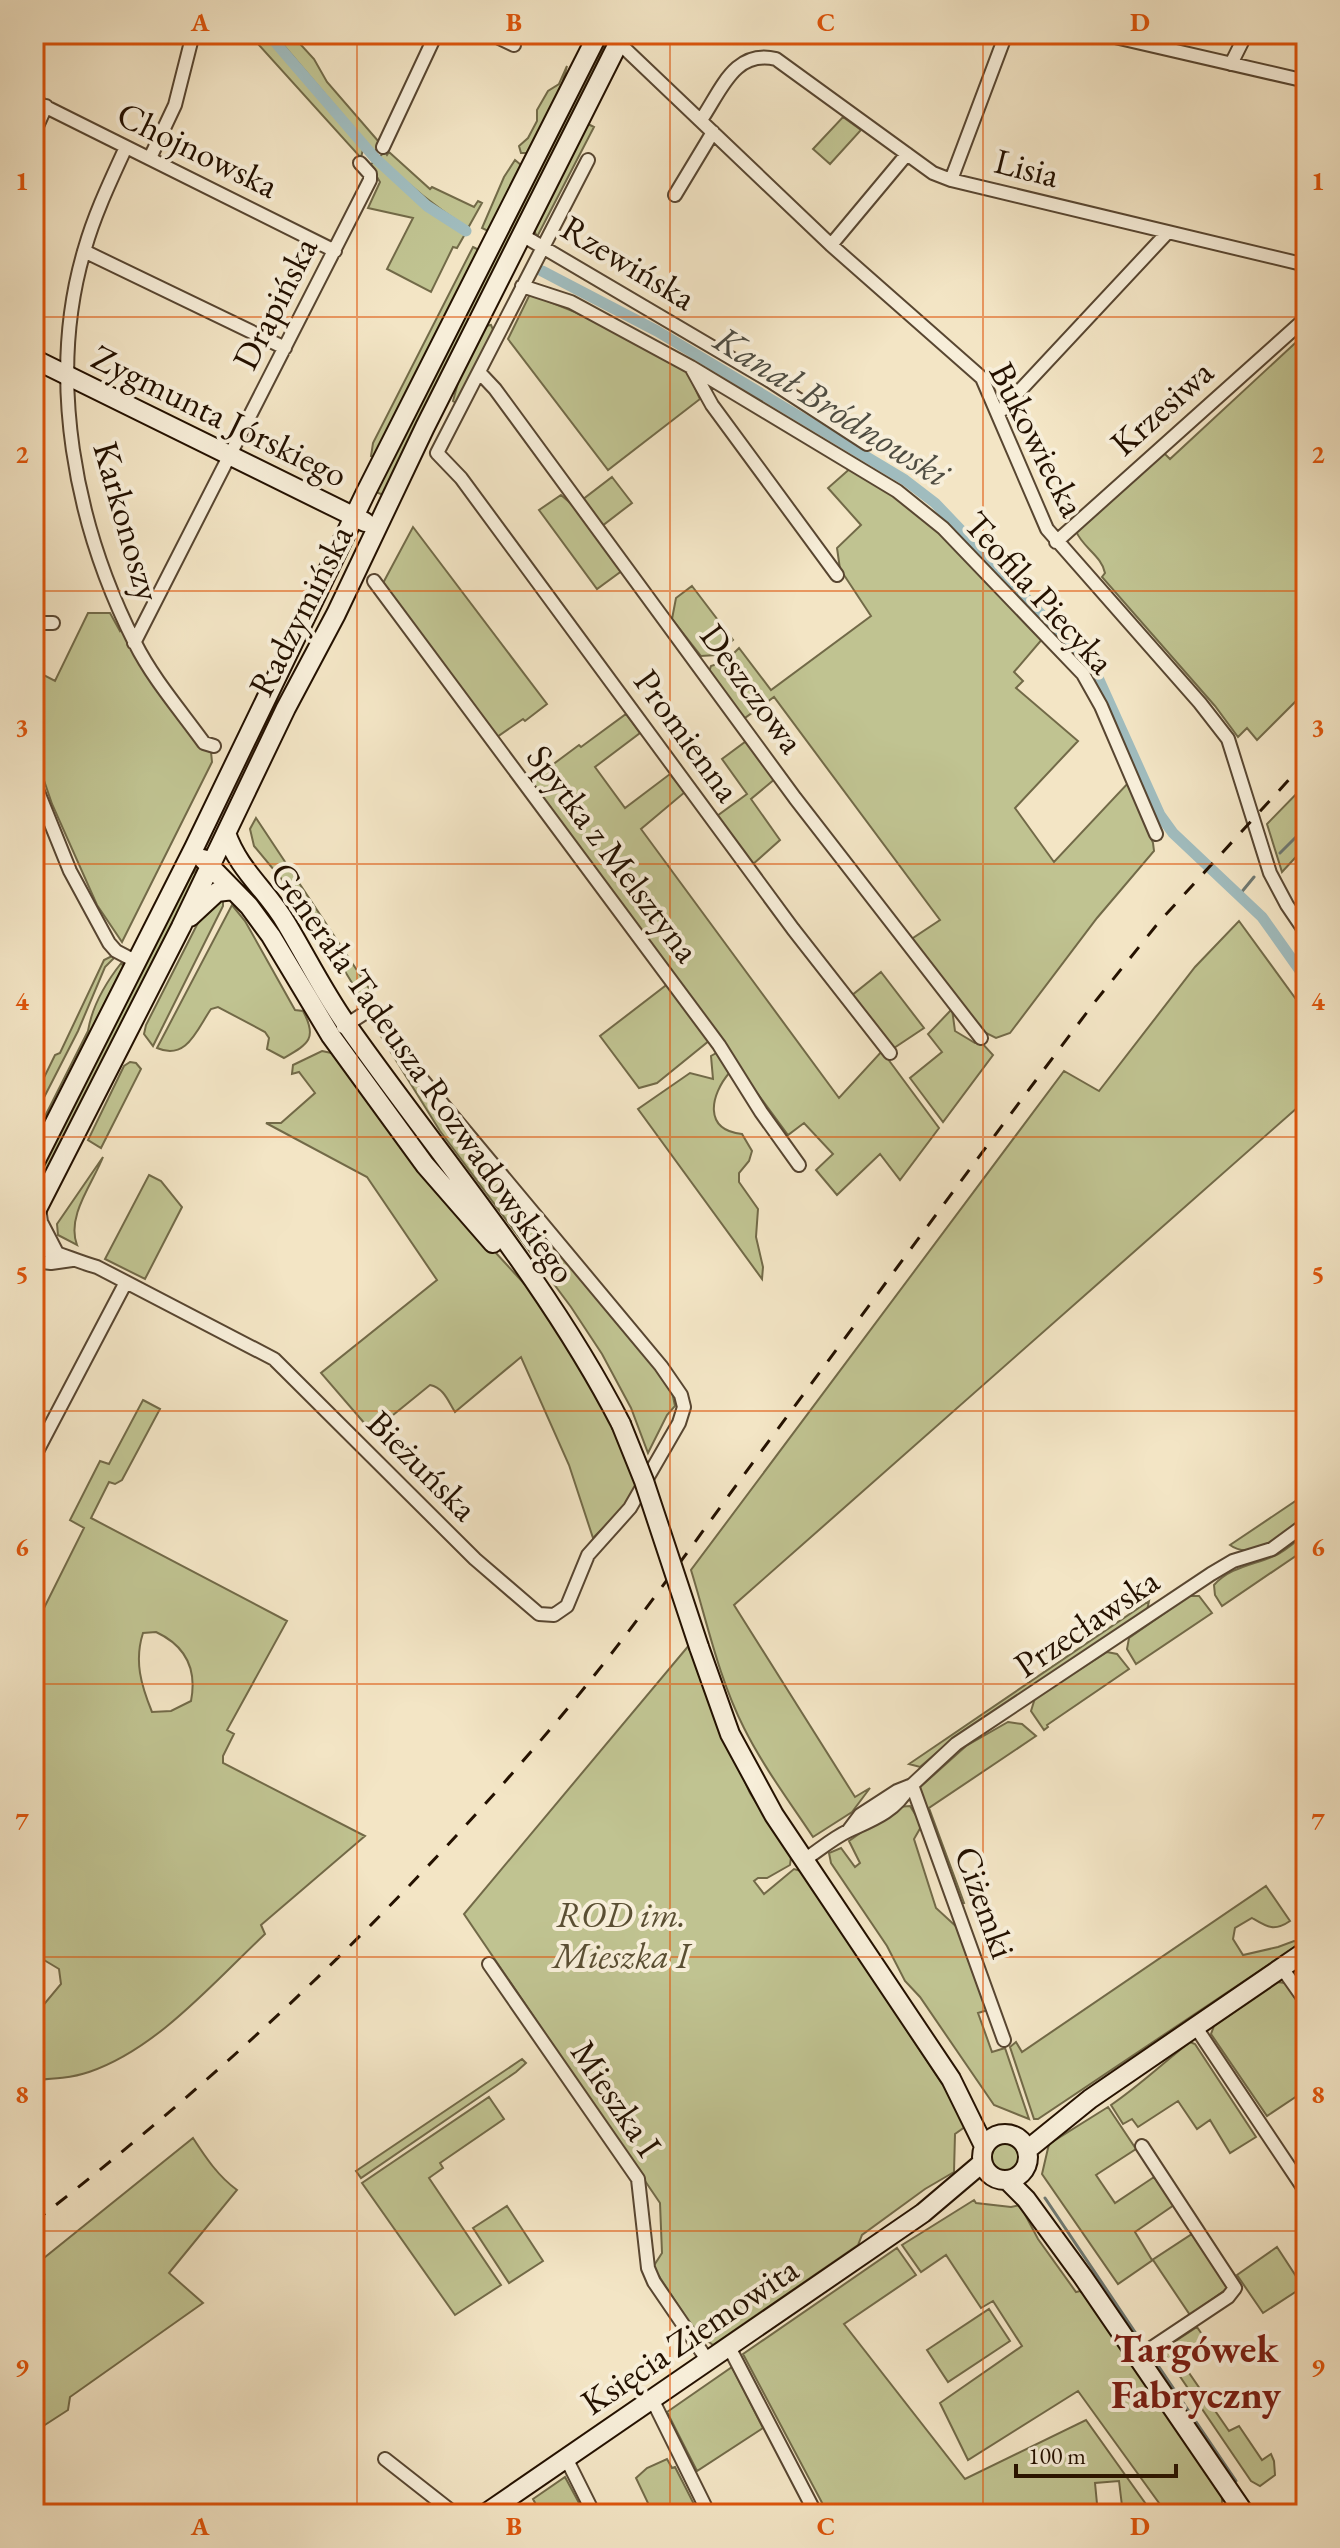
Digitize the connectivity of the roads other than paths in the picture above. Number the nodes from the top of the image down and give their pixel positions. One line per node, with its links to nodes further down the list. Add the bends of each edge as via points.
1 (193, 34): 20 (street, via 175,105)
2 (436, 34): 18 (street)
3 (491, 34): 10 (street)
4 (598, 34): 42 (street, Radzymińska)
5 (1006, 34): 23 (street)
6 (1102, 34): 9 (street)
7 (1246, 34): 11 (street)
8 (621, 38): 14 (street, Bukowiecka); 26 (street, Radzymińska)
9 (1137, 38): 11 (street)
10 (514, 45)
11 (1231, 64): 12 (street)
12 (1306, 81)
13 (40, 104): 16 (street); 17 (street, Chojnowska)
14 (701, 120): 15 (street, Bukowiecka); 19 (street, Lisia, via 736,68 749,58 765,57 776,59)
15 (713, 132): 24 (street); 27 (street, Bukowiecka)
16 (34, 133)
17 (126, 147): 20 (street, Chojnowska); 29 (street, Karkonoszy)
18 (383, 147)
19 (907, 154): 23 (street, Lisia); 27 (street)
20 (150, 158): 30 (street, Chojnowska)
21 (588, 160): 28 (street)
22 (360, 163): 30 (street, Drapińska, via 371,178)
23 (951, 180): 25 (street, Lisia)
24 (675, 195)
25 (1168, 232): 31 (street, Lisia); 39 (street)
26 (522, 235): 28 (street, Rzewińska); 43 (street, Radzymińska)
27 (831, 245): 39 (street, Bukowiecka, via 976,371)
28 (543, 246): 32 (street); 40 (street, Rzewińska)
29 (84, 251): 34 (street); 38 (street, Karkonoszy)
30 (335, 251): 34 (street, Drapińska)
31 (1306, 265)
32 (522, 286): 36 (street, Teofila Piecyka, via 571,302); 37 (street)
33 (1306, 318): 44 (street, Krzesiwa, via 1299,332)
34 (285, 348): 41 (street, Drapińska)
35 (34, 359): 38 (street, Zygmunta Jórskiego)
36 (691, 367): 45 (street, via 712,405); 53 (street, Teofila Piecyka, via 897,491 943,528 1083,674)
37 (479, 372): 62 (street, Deszczowa); 63 (street, Promienna, via 437,453 461,478)
38 (67, 375): 41 (street, Zygmunta Jórskiego); 49 (street, Karkonoszy, via 83,502)
39 (998, 414): 44 (street, Bukowiecka)
40 (867, 444)
41 (230, 457): 42 (street, Zygmunta Jórskiego); 49 (street, Drapińska)
42 (354, 517): 43 (street, Zygmunta Jórskiego); 54 (street, Radzymińska)
43 (377, 528): 52 (street, Radzymińska)
44 (1056, 542): 59 (street, Bukowiecka, via 1228,739 1270,873)
45 (837, 575)
46 (374, 581): 65 (street, Spytka z Melsztyna, via 719,1045)
47 (34, 623): 48 (street)
48 (53, 623)
49 (134, 643): 50 (street, Karkonoszy, via 204,743)
50 (214, 746)
51 (34, 782): 60 (street, via 70,871 109,943)
52 (226, 833): 55 (street, Radzymińska); 56 (street)
53 (1156, 834)
54 (194, 848): 55 (street); 60 (street, Radzymińska)
55 (212, 861): 56 (street); 57 (street, Generała Tadeusza Rozwadowskiego); 58 (street, Radzymińska)
56 (243, 869): 61 (street, Generała Tadeusza Rozwadowskiego, via 281,913)
57 (233, 890): 58 (street, via 217,892); 61 (street, Generała Tadeusza Rozwadowskiego)
58 (181, 927): 66 (street, Radzymińska)
59 (1306, 933)
60 (137, 962): 64 (street, Radzymińska)
61 (339, 1031): 71 (street, Bieżuńska, via 371,1009 377,1012 416,1072 676,1385 684,1407 664,1450 630,1508 588,1555 567,1606 554,1615 539,1614 475,1559 274,1359); 75 (street, Generała Tadeusza Rozwadowskiego, bridge, via 553,1311 595,1374 644,1481 730,1734)
62 (981, 1038)
63 (890, 1053)
64 (34, 1164)
65 (799, 1165)
66 (36, 1211): 68 (street)
67 (34, 1247): 68 (street, Bieżuńska)
68 (56, 1251): 69 (street, Bieżuńska)
69 (72, 1260): 70 (street, Bieżuńska); 71 (street, Bieżuńska)
70 (34, 1261)
71 (126, 1282): 72 (street)
72 (34, 1457)
73 (1306, 1524): 74 (street, Przecławska, via 1272,1549 1211,1574 956,1744)
74 (911, 1786): 75 (street, Przecławska, via 860,1815 848,1831); 81 (street, Ciżemki)
75 (804, 1860): 84 (street, Generała Tadeusza Rozwadowskiego, via 951,2079)
76 (1306, 1951): 78 (street)
77 (489, 1964): 88 (street, Mieszka I, via 638,2179 648,2268)
78 (1282, 1968): 79 (street); 80 (street)
79 (1306, 2002)
80 (1195, 2026): 82 (street); 85 (street)
81 (1004, 2040)
82 (1023, 2144): 84 (street, via 1009,2134); 84 (street, via 1027,2165)
83 (1142, 2146): 87 (street, via 1235,2284 1228,2297)
84 (997, 2162): 86 (street, Księcia Ziemowita); 87 (street, Generała Tadeusza Rozwadowskiego)
85 (1306, 2192)
86 (729, 2347): 88 (street, Księcia Ziemowita); 96 (street)
87 (1138, 2357): 97 (street, Generała Tadeusza Rozwadowskiego)
88 (708, 2361): 89 (street, Księcia Ziemowita)
89 (652, 2399): 90 (street, Księcia Ziemowita); 95 (street)
90 (566, 2458): 93 (street, Księcia Ziemowita); 94 (street)
91 (385, 2459): 92 (street)
92 (455, 2514)
93 (485, 2514)
94 (594, 2514)
95 (709, 2514)
96 (816, 2514)
97 (1245, 2514)

